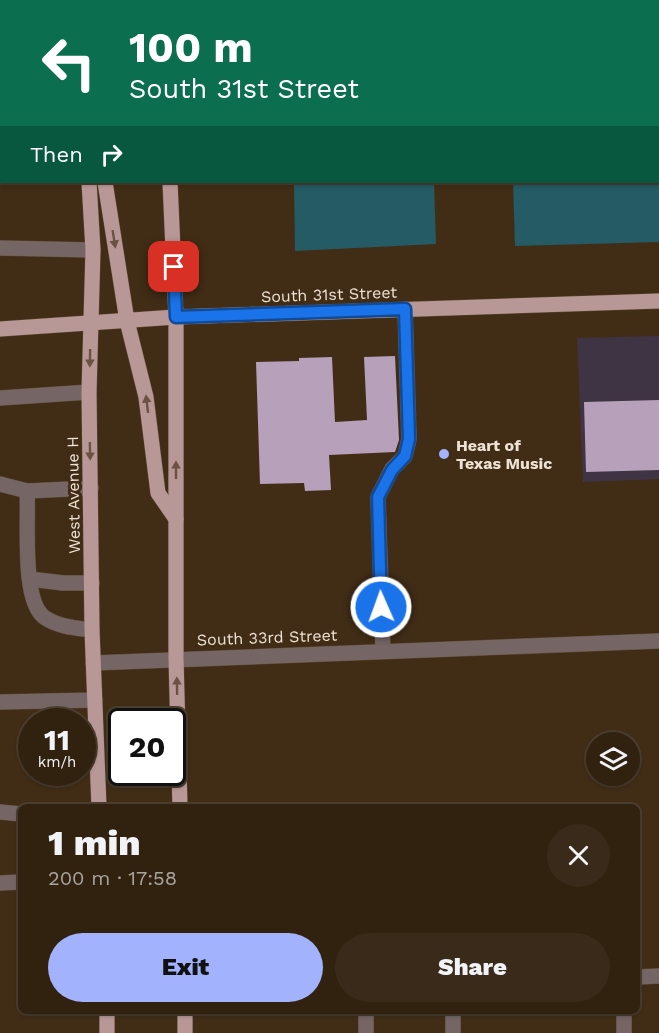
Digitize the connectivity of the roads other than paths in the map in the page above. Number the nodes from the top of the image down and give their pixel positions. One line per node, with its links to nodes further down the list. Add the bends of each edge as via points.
1 (89, 183): 5 (main road, West Avenue H)
2 (105, 183): 9 (main road, one-way to 9)
3 (170, 183): 8 (main road)
4 (0, 248): 5 (street)
5 (93, 250): 10 (main road, West Avenue H)
6 (659, 301): 7 (main road, South 31st Street)
7 (405, 309): 8 (main road, South 31st Street); 22 (street, via 409,439 405,456 392,470 378,497)
8 (176, 317): 9 (main road, South 31st Street); 17 (main road, one-way to 8)
9 (128, 321): 10 (main road, South 31st Street); 17 (main road, one-way to 9, via 158,493 146,397)
10 (90, 324): 11 (main road, South 31st Street); 12 (main road, West Avenue H, one-way to 12)
11 (0, 329)
12 (89, 392): 13 (street); 15 (main road, West Avenue H, one-way to 15)
13 (0, 398)
14 (0, 484): 16 (street)
15 (90, 488): 16 (street); 19 (main road, West Avenue H)
16 (27, 491): 18 (street)
17 (176, 519): 23 (main road)
18 (30, 579): 19 (street); 20 (street, via 34,604 44,616 64,626)
19 (92, 583): 20 (main road, West Avenue H)
20 (93, 630): 24 (main road, West Avenue H)
21 (659, 641): 22 (street, South 33rd Street)
22 (383, 651): 23 (street, South 33rd Street)
23 (176, 658): 24 (street, South 33rd Street); 28 (main road, one-way to 23)
24 (93, 663): 25 (main road, West Avenue H)
25 (95, 700): 26 (street); 27 (main road, West Avenue H)
26 (0, 702)
27 (99, 804)
28 (180, 804)
29 (0, 812): 30 (street)
30 (18, 813)
31 (0, 882): 32 (street)
32 (18, 882)
33 (659, 976): 34 (street)
34 (640, 977)
35 (107, 1014): 40 (main road)
36 (185, 1014): 41 (main road)
37 (366, 1014): 42 (street)
38 (453, 1014): 43 (street)
39 (624, 1014): 44 (street)
40 (107, 1033)
41 (185, 1033)
42 (366, 1033)
43 (453, 1033)
44 (624, 1033)

